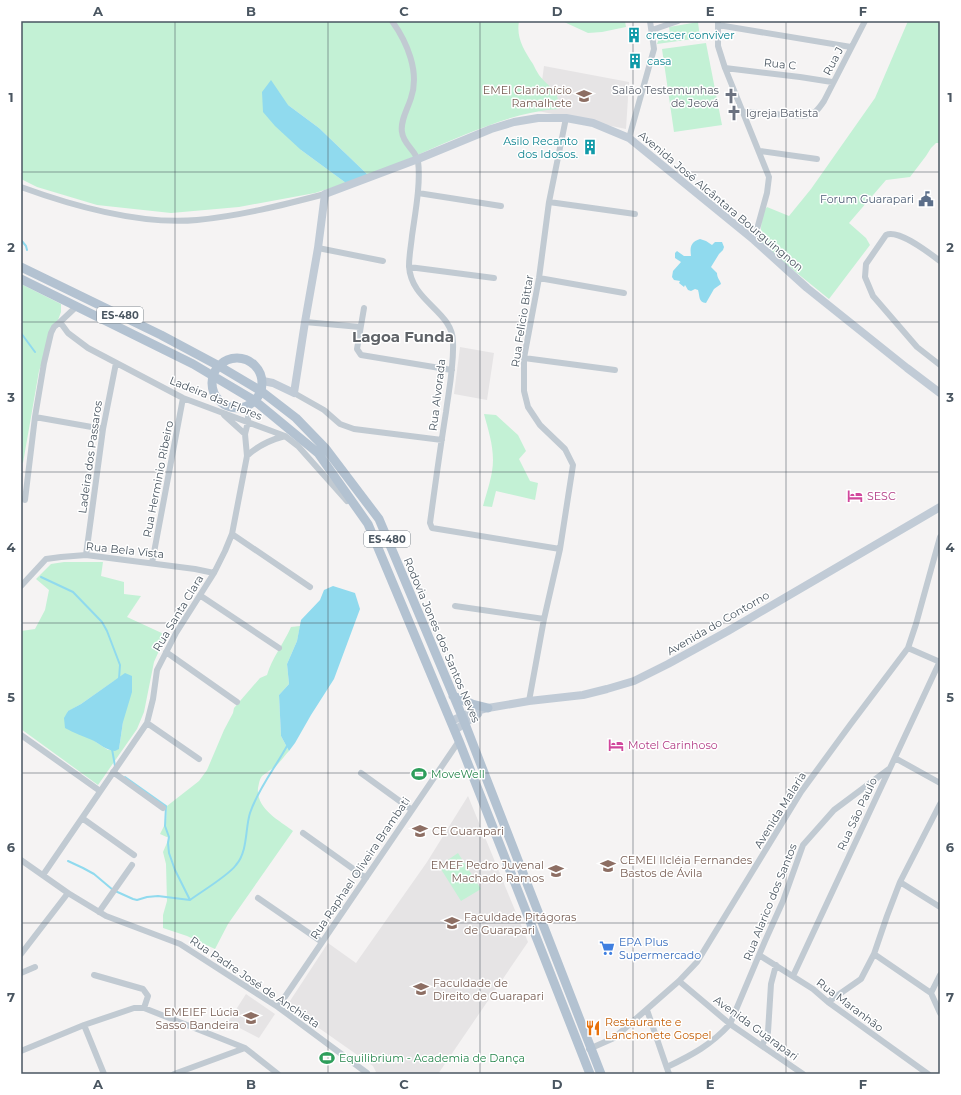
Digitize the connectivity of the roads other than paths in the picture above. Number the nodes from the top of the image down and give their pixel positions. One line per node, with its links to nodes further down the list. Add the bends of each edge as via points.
1 (392, 21): 14 (street, via 408,51 414,77 414,87 401,131 406,144)
2 (650, 21): 6 (street)
3 (678, 21): 6 (street)
4 (865, 21): 7 (street, Rua J)
5 (718, 23): 7 (street); 8 (street, via 718,46)
6 (652, 30): 12 (street, via 654,49)
7 (851, 47): 9 (street, Rua J)
8 (725, 68): 9 (street, Rua C); 10 (street)
9 (832, 82): 10 (street, Rua J, via 818,110 812,115)
10 (743, 112): 13 (street)
11 (566, 118): 12 (street, Avenida José Alcântara Bourguingnon, via 593,123); 14 (street, Avenida José Alcântara Bourguingnon, via 538,118 514,122); 19 (street, Rua Felicio Bittar)
12 (629, 138): 22 (street, Avenida José Alcântara Bourguingnon)
13 (760, 151): 15 (street); 22 (street, via 770,181)
14 (418, 159): 17 (street, Rua Alvorada); 18 (street, Avenida José Alcântara Bourguingnon)
15 (817, 159)
16 (21, 187): 18 (street, Avenida José Alcântara Bourguingnon, via 89,209 163,220 196,220 264,210)
17 (418, 193): 20 (street); 27 (street, Rua Alvorada)
18 (325, 194): 23 (street)
19 (549, 202): 21 (street); 29 (street, Rua Felicio Bittar)
20 (501, 206)
21 (635, 214)
22 (754, 240): 46 (street, Avenida José Alcântara Bourguingnon, via 813,292)
23 (318, 248): 24 (street); 35 (street)
24 (383, 261)
25 (940, 261): 39 (street, via 907,239 890,234 886,235 865,269 865,277 873,296 917,347)
26 (21, 267): 40 (main road, Rodovia Jones dos Santos Neves / ES-480)
27 (409, 267): 28 (street); 41 (street, Rua Alvorada, via 420,295 450,328 453,342)
28 (494, 278)
29 (539, 278): 31 (street); 37 (street, Rua Felicio Bittar)
30 (21, 279): 32 (main road, Rodovia Jones dos Santos Neves / ES-480)
31 (624, 293)
32 (77, 306): 34 (street); 43 (main road, Rodovia Jones dos Santos Neves / ES-480)
33 (364, 308): 36 (street)
34 (60, 322): 38 (street, Ladeira das Flores, via 72,337); 51 (street, via 52,330 48,344)
35 (305, 322): 36 (street); 47 (street)
36 (360, 327): 41 (street, via 357,349 361,355)
37 (524, 358): 42 (street); 63 (street, Rua Felicio Bittar, via 524,391 528,407 540,425 565,449 573,465)
38 (116, 363): 48 (street, Ladeira das Flores); 53 (street, Ladeira dos Passaros)
39 (940, 365)
40 (219, 366): 43 (main road); 44 (main road, via 232,358 246,359 258,368); 45 (main road, Rodovia Jones dos Santos Neves / ES-480)
41 (452, 370): 56 (street, Rua Alvorada)
42 (615, 370)
43 (213, 376): 49 (main road, Rodovia Jones dos Santos Neves / ES-480); 50 (main road, via 212,386)
44 (263, 381): 45 (main road); 47 (street)
45 (261, 391): 49 (main road); 76 (main road, Rodovia Jones dos Santos Neves / ES-480, via 296,418 326,449 378,519)
46 (939, 392)
47 (294, 393): 56 (street, via 324,410 340,424 354,429)
48 (183, 398): 50 (street, Ladeira das Flores); 65 (street, Rua Herminio Ribeiro)
49 (252, 404): 50 (main road); 52 (street, Rua Santa Clara); 60 (main road, Rodovia Jones dos Santos Neves / ES-480, via 318,453)
50 (222, 408): 52 (street, Ladeira das Flores); 54 (street)
51 (35, 417): 53 (street); 58 (street)
52 (248, 422): 54 (street, Rua Santa Clara); 55 (street, Ladeira das Flores)
53 (103, 429): 64 (street, Ladeira dos Passaros)
54 (246, 434): 57 (street, Rua Santa Clara)
55 (285, 436): 57 (street, via 271,439); 60 (street, Ladeira das Flores, via 298,446)
56 (442, 440): 63 (street, Rua Alvorada, via 430,522 432,528)
57 (247, 456): 61 (street, Rua Santa Clara)
58 (25, 500)
59 (940, 507): 77 (street, Avenida do Contorno, via 728,630 634,681 583,695)
60 (368, 524): 81 (main road, Rodovia Jones dos Santos Neves / ES-480)
61 (232, 534): 66 (street, Rua Santa Clara); 68 (street)
62 (940, 540): 73 (street, Avenida Malaria)
63 (560, 549): 71 (street, Rua Felicio Bittar)
64 (86, 555): 65 (street, Rua Bela Vista); 67 (street, Rua Bela Vista, via 46,559)
65 (152, 563): 66 (street, Rua Bela Vista)
66 (214, 573): 69 (street, Rua Santa Clara)
67 (21, 586)
68 (310, 586)
69 (200, 596): 72 (street); 74 (street, Rua Santa Clara)
70 (455, 606): 71 (street)
71 (544, 618): 77 (street, Rua Felicio Bittar)
72 (278, 648)
73 (908, 648): 75 (street); 120 (street, Avenida Malaria, via 801,792 697,962)
74 (166, 652): 78 (street); 82 (street, Rua Santa Clara, via 157,670)
75 (940, 662): 86 (street, Rua São Paulo)
76 (453, 696): 79 (main road); 80 (main road, Rodovia Jones dos Santos Neves / ES-480)
77 (529, 701): 79 (street, Avenida do Contorno)
78 (237, 702)
79 (488, 708): 80 (street, Avenida do Contorno)
80 (463, 719): 81 (street, Avenida do Contorno); 83 (street, Avenida do Contorno); 108 (main road, Rodovia Jones dos Santos Neves / ES-480)
81 (451, 721): 83 (main road, Rodovia Jones dos Santos Neves / ES-480)
82 (147, 722): 87 (street); 89 (street, Rua Santa Clara)
83 (455, 730): 85 (main road, Rodovia Jones dos Santos Neves / ES-480)
84 (21, 735): 92 (street)
85 (459, 741): 95 (street, Rua Raphael Oliveira Brambati); 109 (main road, Rodovia Jones dos Santos Neves / ES-480)
86 (895, 758): 88 (street, Rua São Paulo); 91 (street)
87 (199, 759)
88 (889, 769): 113 (street, Rua Alarico dos Santos, via 834,810 803,845 783,902); 119 (street, Rua São Paulo)
89 (113, 772): 92 (street, Rua Santa Clara); 94 (street)
90 (361, 773): 95 (street)
91 (940, 783)
92 (100, 791): 96 (street, Rua Santa Clara)
93 (940, 804): 103 (street)
94 (163, 808)
95 (412, 810): 102 (street, Rua Raphael Oliveira Brambati)
96 (82, 818): 98 (street); 101 (street, Rua Santa Clara)
97 (303, 834): 102 (street)
98 (134, 855)
99 (21, 860): 101 (street, Rua Padre José de Anchieta)
100 (132, 865): 107 (street)
101 (43, 875): 104 (street, Rua Padre José de Anchieta)
102 (366, 878): 110 (street, Rua Raphael Oliveira Brambati)
103 (900, 882): 106 (street); 112 (street)
104 (68, 893): 107 (street, Rua Padre José de Anchieta); 111 (street)
105 (258, 898): 110 (street)
106 (940, 907)
107 (99, 912): 123 (street, Rua Padre José de Anchieta, via 180,944)
108 (544, 927): 109 (main road); 131 (main road, Rodovia Jones dos Santos Neves / ES-480)
109 (534, 930): 133 (main road, Rodovia Jones dos Santos Neves / ES-480)
110 (322, 942): 123 (street, Rua Raphael Oliveira Brambati)
111 (21, 954)
112 (874, 954): 121 (street); 122 (street, via 861,979)
113 (759, 956): 114 (street, Rua Maranhão); 127 (street, Rua Alarico dos Santos)
114 (776, 965): 119 (street, Rua Maranhão); 129 (street, via 771,984 768,1032)
115 (35, 967): 116 (street)
116 (21, 973)
117 (94, 975): 124 (street, via 143,989 148,996)
118 (940, 975): 121 (street)
119 (793, 976): 122 (street, Rua Maranhão, via 814,989)
120 (679, 981): 125 (street, Avenida Malaria); 127 (street, Avenida Guarapari)
121 (931, 993): 126 (street)
122 (828, 1002): 143 (street, Rua Maranhão)
123 (278, 1007): 138 (street, Rua Padre José de Anchieta)
124 (144, 1008): 128 (street, via 134,1008); 130 (street)
125 (647, 1010): 131 (street, Avenida Malaria, via 614,1038); 134 (street)
126 (940, 1013)
127 (730, 1024): 129 (street, Avenida Guarapari); 134 (street, Rua Alarico dos Santos, via 696,1053)
128 (84, 1025): 132 (street); 135 (street)
129 (762, 1046): 142 (street, Avenida Guarapari)
130 (245, 1048): 136 (street); 137 (street)
131 (591, 1048): 133 (street, Avenida Malaria); 140 (main road, Rodovia Jones dos Santos Neves / ES-480)
132 (21, 1050)
133 (582, 1052): 139 (main road, Rodovia Jones dos Santos Neves / ES-480)
134 (667, 1067): 141 (street)
135 (104, 1074)
136 (174, 1074)
137 (278, 1074)
138 (367, 1074)
139 (590, 1074)
140 (601, 1074)
141 (670, 1074)
142 (803, 1074)
143 (928, 1074)

